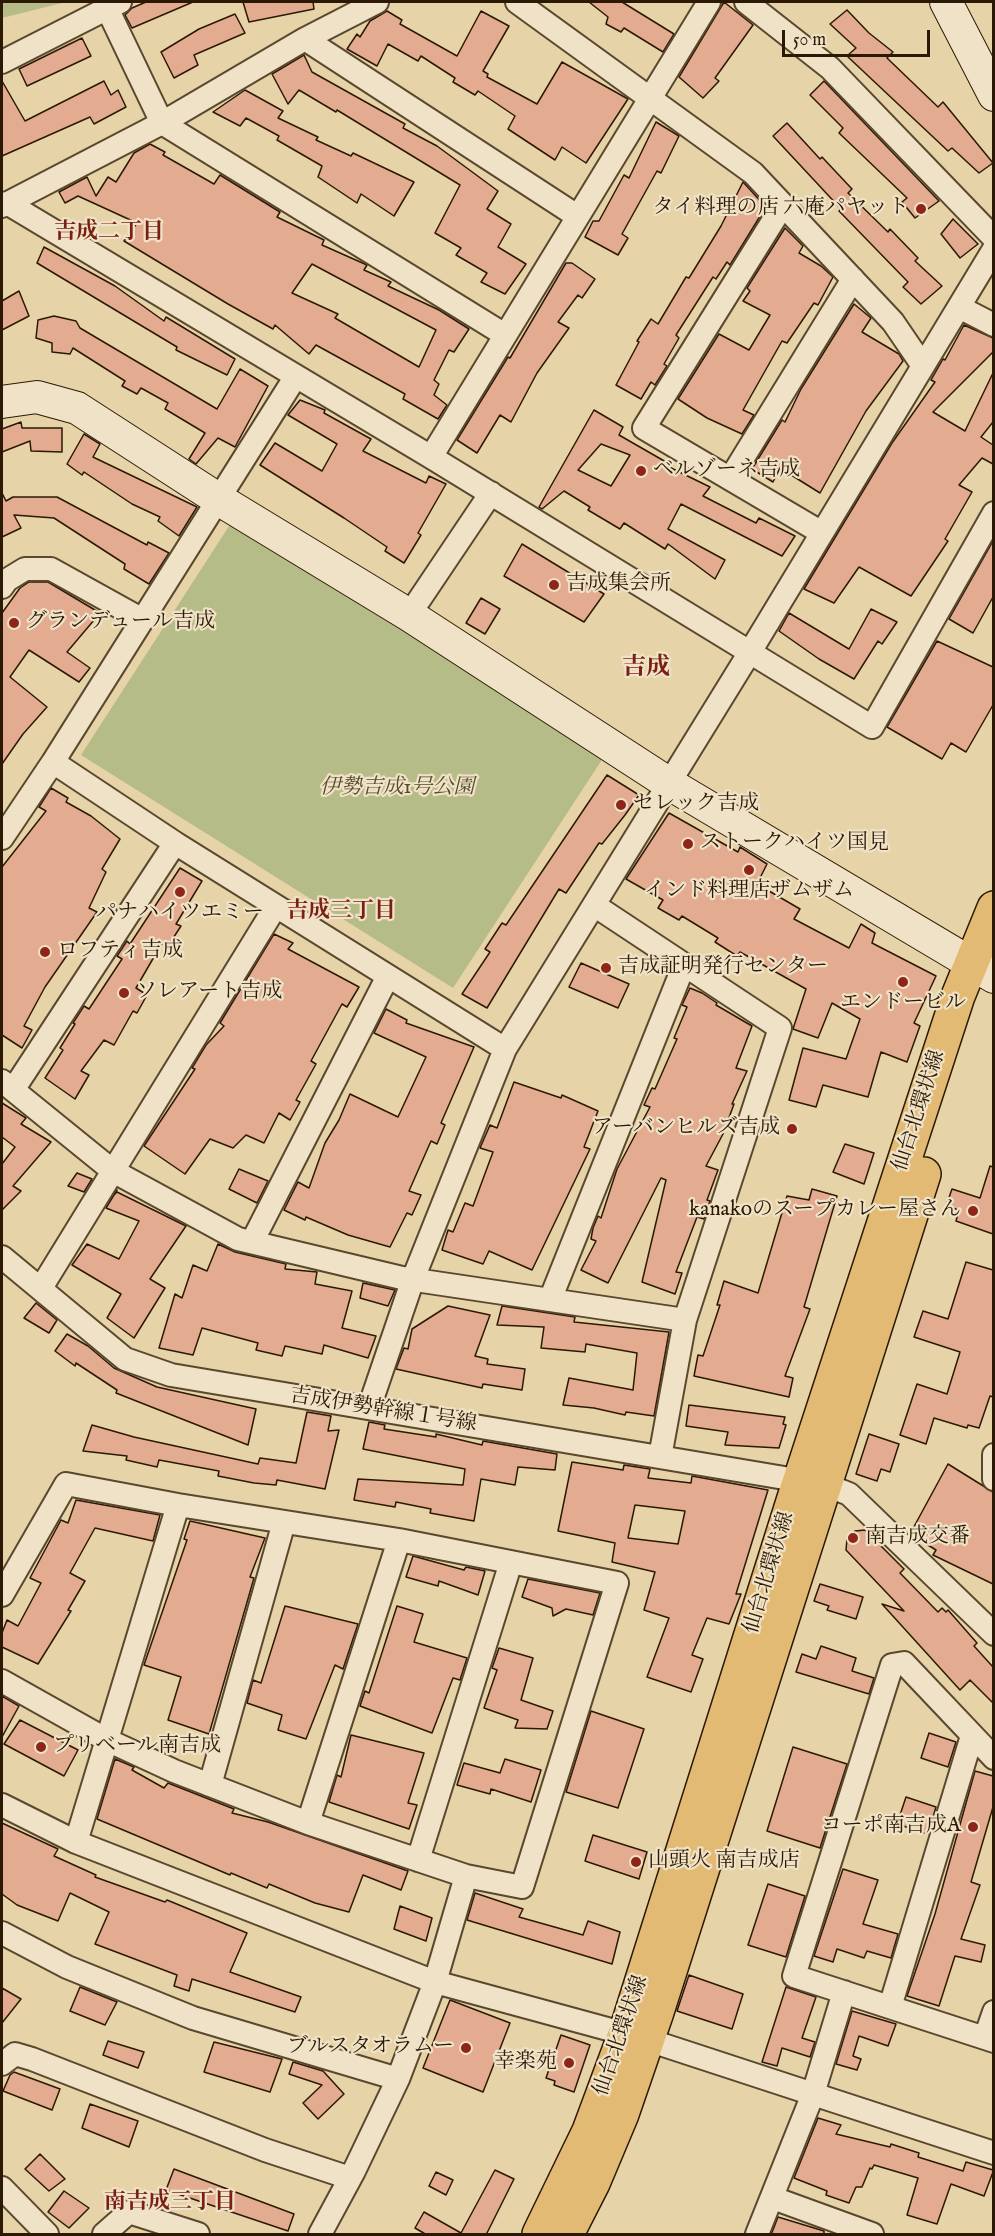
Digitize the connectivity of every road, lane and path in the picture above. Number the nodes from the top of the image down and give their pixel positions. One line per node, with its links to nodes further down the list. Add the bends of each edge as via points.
1 (377, 2): 7 (street)
2 (517, 2): 10 (street)
3 (709, 2): 10 (street)
4 (746, 2): 15 (street, via 830,68)
5 (946, 2): 9 (street)
6 (113, 5): 8 (street); 11 (street)
7 (305, 39): 11 (street); 14 (street)
8 (2, 62)
9 (993, 95)
10 (651, 98): 13 (street, via 753,173); 14 (street)
11 (162, 123): 12 (street); 20 (street)
12 (4, 205): 22 (street)
13 (783, 205): 17 (street); 25 (street, via 644,428)
14 (577, 216): 20 (street)
15 (993, 238)
16 (993, 249): 18 (street)
17 (853, 279): 21 (street, via 893,322); 25 (street)
18 (959, 307): 19 (street); 21 (street)
19 (993, 325)
20 (505, 335): 24 (street)
21 (923, 366): 29 (street)
22 (297, 376): 24 (street); 27 (street)
23 (2, 402): 27 (street, via 37,397 77,408)
24 (431, 457): 26 (street)
25 (730, 479): 29 (street)
26 (491, 493): 31 (street); 33 (street)
27 (219, 499): 31 (street); 32 (street)
28 (993, 513): 33 (street, via 872,727)
29 (822, 533): 33 (street)
30 (2, 587): 32 (street, via 26,569 51,569)
31 (409, 615): 35 (street)
32 (143, 620): 34 (street)
33 (750, 652): 35 (street)
34 (52, 762): 36 (street); 37 (street)
35 (668, 783): 38 (street); 42 (street)
36 (2, 838)
37 (175, 843): 39 (street); 45 (street)
38 (594, 905): 41 (street); 44 (street)
39 (276, 906): 43 (street); 46 (street)
40 (993, 908): 42 (main road, 仙台北環状線)
41 (684, 964): 51 (street); 52 (street, via 780,1028)
42 (987, 970): 57 (main road, 仙台北環状線)
43 (388, 976): 44 (street); 47 (street)
44 (506, 1049): 49 (street)
45 (7, 1086): 46 (street)
46 (112, 1171): 47 (street, via 238,1239); 50 (street)
47 (252, 1242): 49 (street)
48 (2, 1257): 50 (street, 吉成伊勢幹線１号線)
49 (413, 1279): 51 (street); 53 (street)
50 (41, 1288): 53 (street, 吉成伊勢幹線１号線, via 125,1359 171,1375)
51 (550, 1300): 52 (street)
52 (685, 1320): 55 (street)
53 (369, 1408): 55 (street, 吉成伊勢幹線１号線)
54 (993, 1455): 56 (street)
55 (660, 1457): 57 (street, 吉成伊勢幹線１号線)
56 (993, 1479)
57 (813, 1482): 63 (street, 吉成伊勢幹線１号線, via 849,1494); 79 (main road, 仙台北環状線)
58 (178, 1505): 59 (street); 62 (street, via 66,1484); 66 (street)
59 (285, 1522): 60 (street); 68 (street)
60 (399, 1540): 61 (street); 70 (street)
61 (511, 1562): 72 (street); 73 (street, via 617,1583 522,1887)
62 (2, 1595)
63 (993, 1634)
64 (2, 1681): 66 (street)
65 (972, 1737): 67 (street); 76 (street, via 904,1663 892,1665 794,1976); 77 (street)
66 (107, 1740): 68 (street); 71 (street)
67 (993, 1758)
68 (210, 1785): 70 (street)
69 (2, 1805): 71 (street)
70 (308, 1823): 72 (street)
71 (76, 1842): 75 (street)
72 (418, 1860): 73 (street)
73 (466, 1876): 75 (street)
74 (2, 1933): 82 (street, via 68,1966 194,2018)
75 (435, 1982): 79 (street); 82 (street)
76 (844, 1992): 77 (street); 83 (street)
77 (890, 2007): 80 (street)
78 (993, 2012): 80 (street)
79 (636, 2037): 83 (street); 92 (main road, 仙台北環状線); 93 (main road, 仙台北環状線, via 597,2173)
80 (989, 2040)
81 (2, 2064): 85 (street, via 15,2054 32,2059 265,2150)
82 (398, 2079): 85 (street)
83 (813, 2094): 84 (street); 87 (street)
84 (993, 2153)
85 (350, 2178): 91 (street)
86 (2, 2188): 88 (street)
87 (773, 2198): 94 (street); 95 (street)
88 (46, 2235)
89 (104, 2235): 90 (street, via 129,2212)
90 (198, 2235)
91 (320, 2235)
92 (539, 2235)
93 (567, 2235)
94 (757, 2235)
95 (872, 2235)

